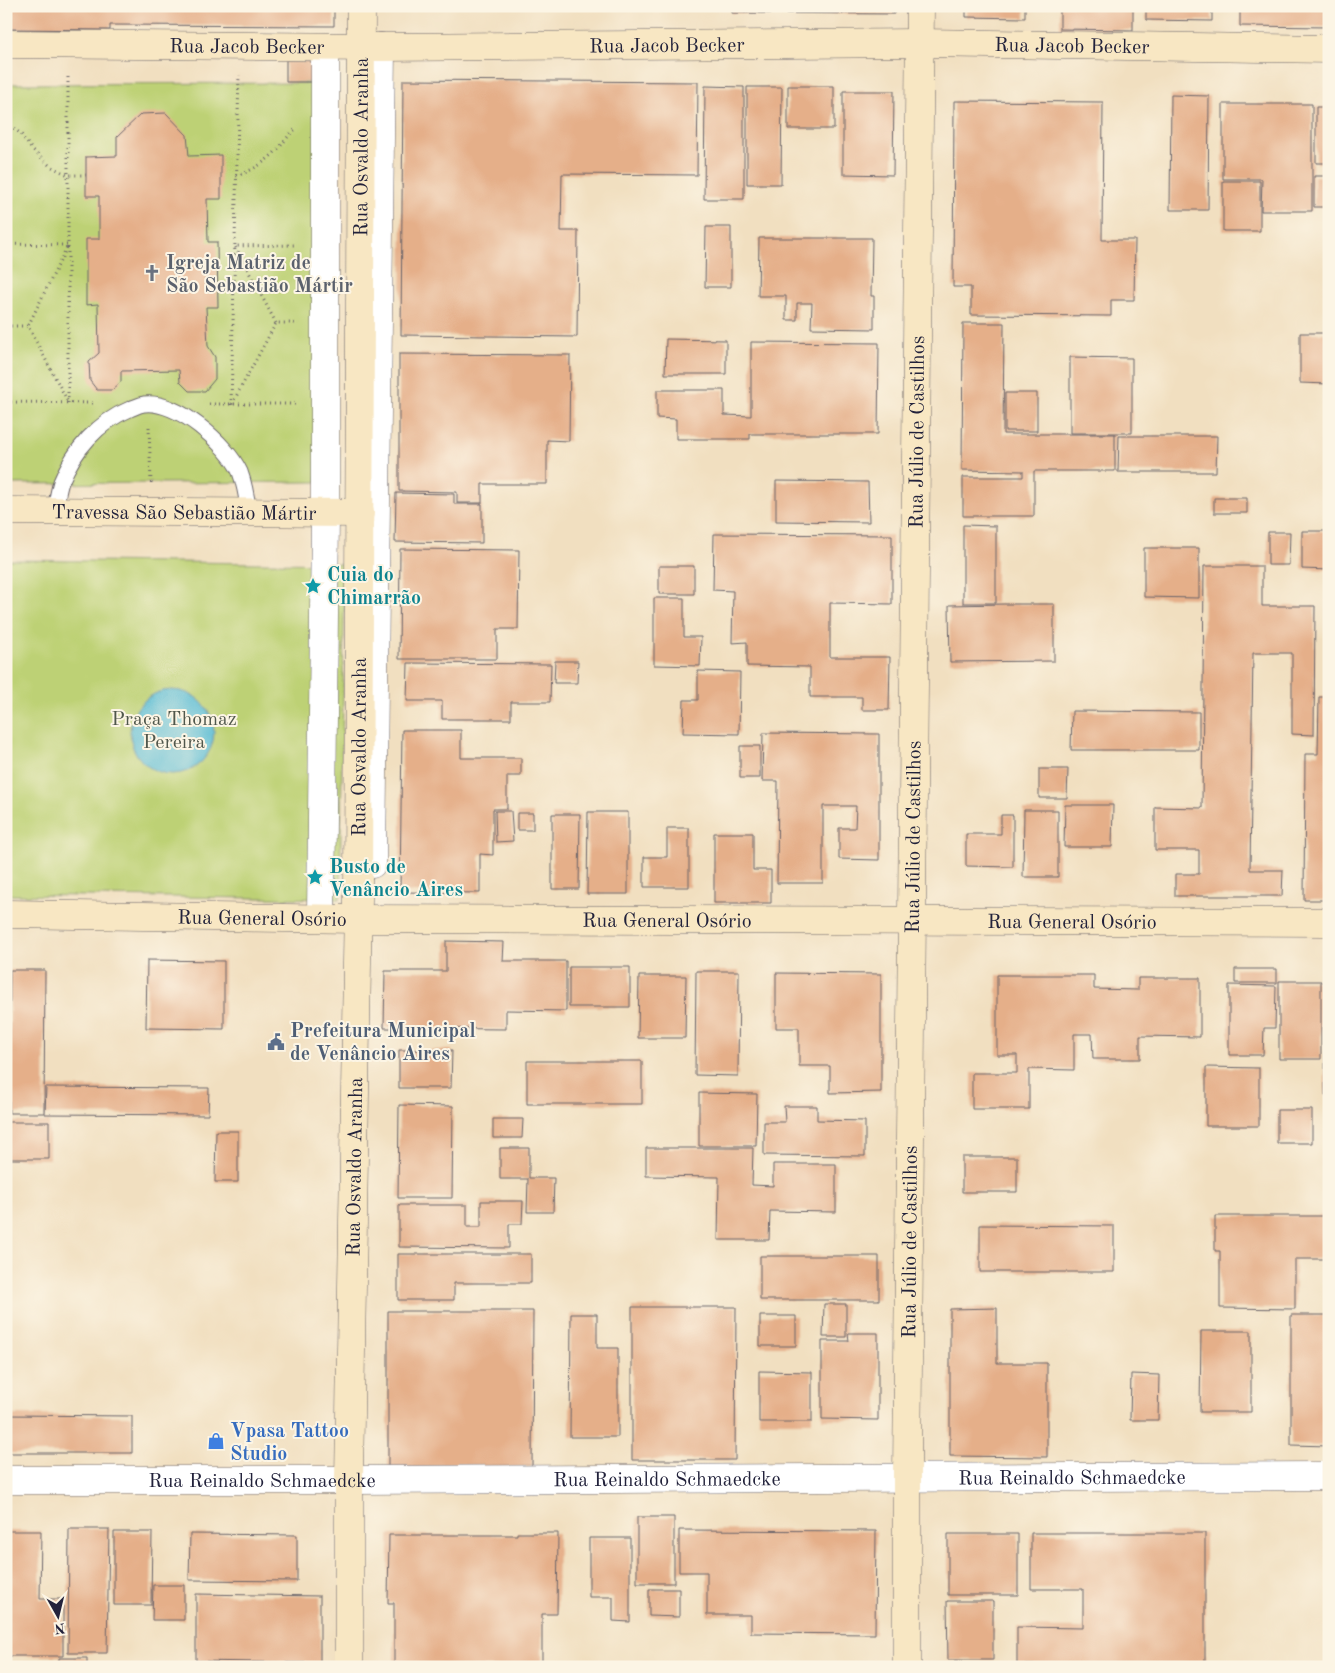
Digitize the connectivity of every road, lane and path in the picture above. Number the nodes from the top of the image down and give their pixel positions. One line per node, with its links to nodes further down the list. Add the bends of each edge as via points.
1 (361, 6): 8 (street, Rua Osvaldo Aranha)
2 (920, 6): 4 (street, Rua Júlio de Castilhos)
3 (6, 44): 5 (street, Rua Jacob Becker)
4 (920, 44): 8 (street, Rua Jacob Becker); 9 (street, Rua Jacob Becker); 33 (street, Rua Júlio de Castilhos)
5 (68, 45): 6 (street, Rua Jacob Becker); 12 (path)
6 (240, 46): 7 (street, Rua Jacob Becker); 14 (path)
7 (325, 47): 8 (street, Rua Jacob Becker); 10 (street)
8 (371, 47): 29 (street, Rua Osvaldo Aranha); 32 (street)
9 (1329, 49)
10 (324, 112): 14 (path, via 310,118 287,136 278,149 249,173); 17 (street)
11 (6, 122): 12 (path, via 50,166)
12 (68, 175): 13 (path); 16 (path)
13 (86, 175)
14 (236, 176): 18 (path)
15 (6, 244): 16 (path)
16 (68, 244): 22 (path); 22 (path, via 68,403)
17 (324, 244): 18 (path); 20 (street)
18 (235, 246): 19 (path); 19 (path, via 231,405)
19 (276, 323): 20 (path)
20 (324, 323): 28 (street)
21 (6, 326): 22 (path)
22 (28, 326)
23 (148, 404): 25 (lane, via 119,414 81,446 61,483); 26 (path); 27 (lane, via 173,410 222,445 239,471)
24 (6, 511): 25 (street, Travessa São Sebastião Mártir)
25 (54, 512): 26 (street, Travessa São Sebastião Mártir)
26 (152, 512): 27 (street, Travessa São Sebastião Mártir)
27 (249, 512): 28 (street, Travessa São Sebastião Mártir)
28 (325, 513): 29 (street, Travessa São Sebastião Mártir); 31 (street)
29 (360, 513): 32 (street, Rua Osvaldo Aranha)
30 (6, 914): 31 (street, Rua General Osório)
31 (320, 918): 32 (street, Rua General Osório)
32 (364, 918): 33 (street, Rua General Osório); 38 (street, Rua Osvaldo Aranha)
33 (912, 920): 34 (street, Rua General Osório); 36 (street, Rua Júlio de Castilhos)
34 (1329, 922)
35 (1329, 1476): 36 (street, Rua Reinaldo Schmaedcke)
36 (907, 1477): 38 (street, Rua Reinaldo Schmaedcke); 40 (street, Rua Júlio de Castilhos)
37 (6, 1480): 38 (street, Rua Reinaldo Schmaedcke)
38 (349, 1480): 39 (street, Rua Osvaldo Aranha)
39 (349, 1667)
40 (907, 1667)

